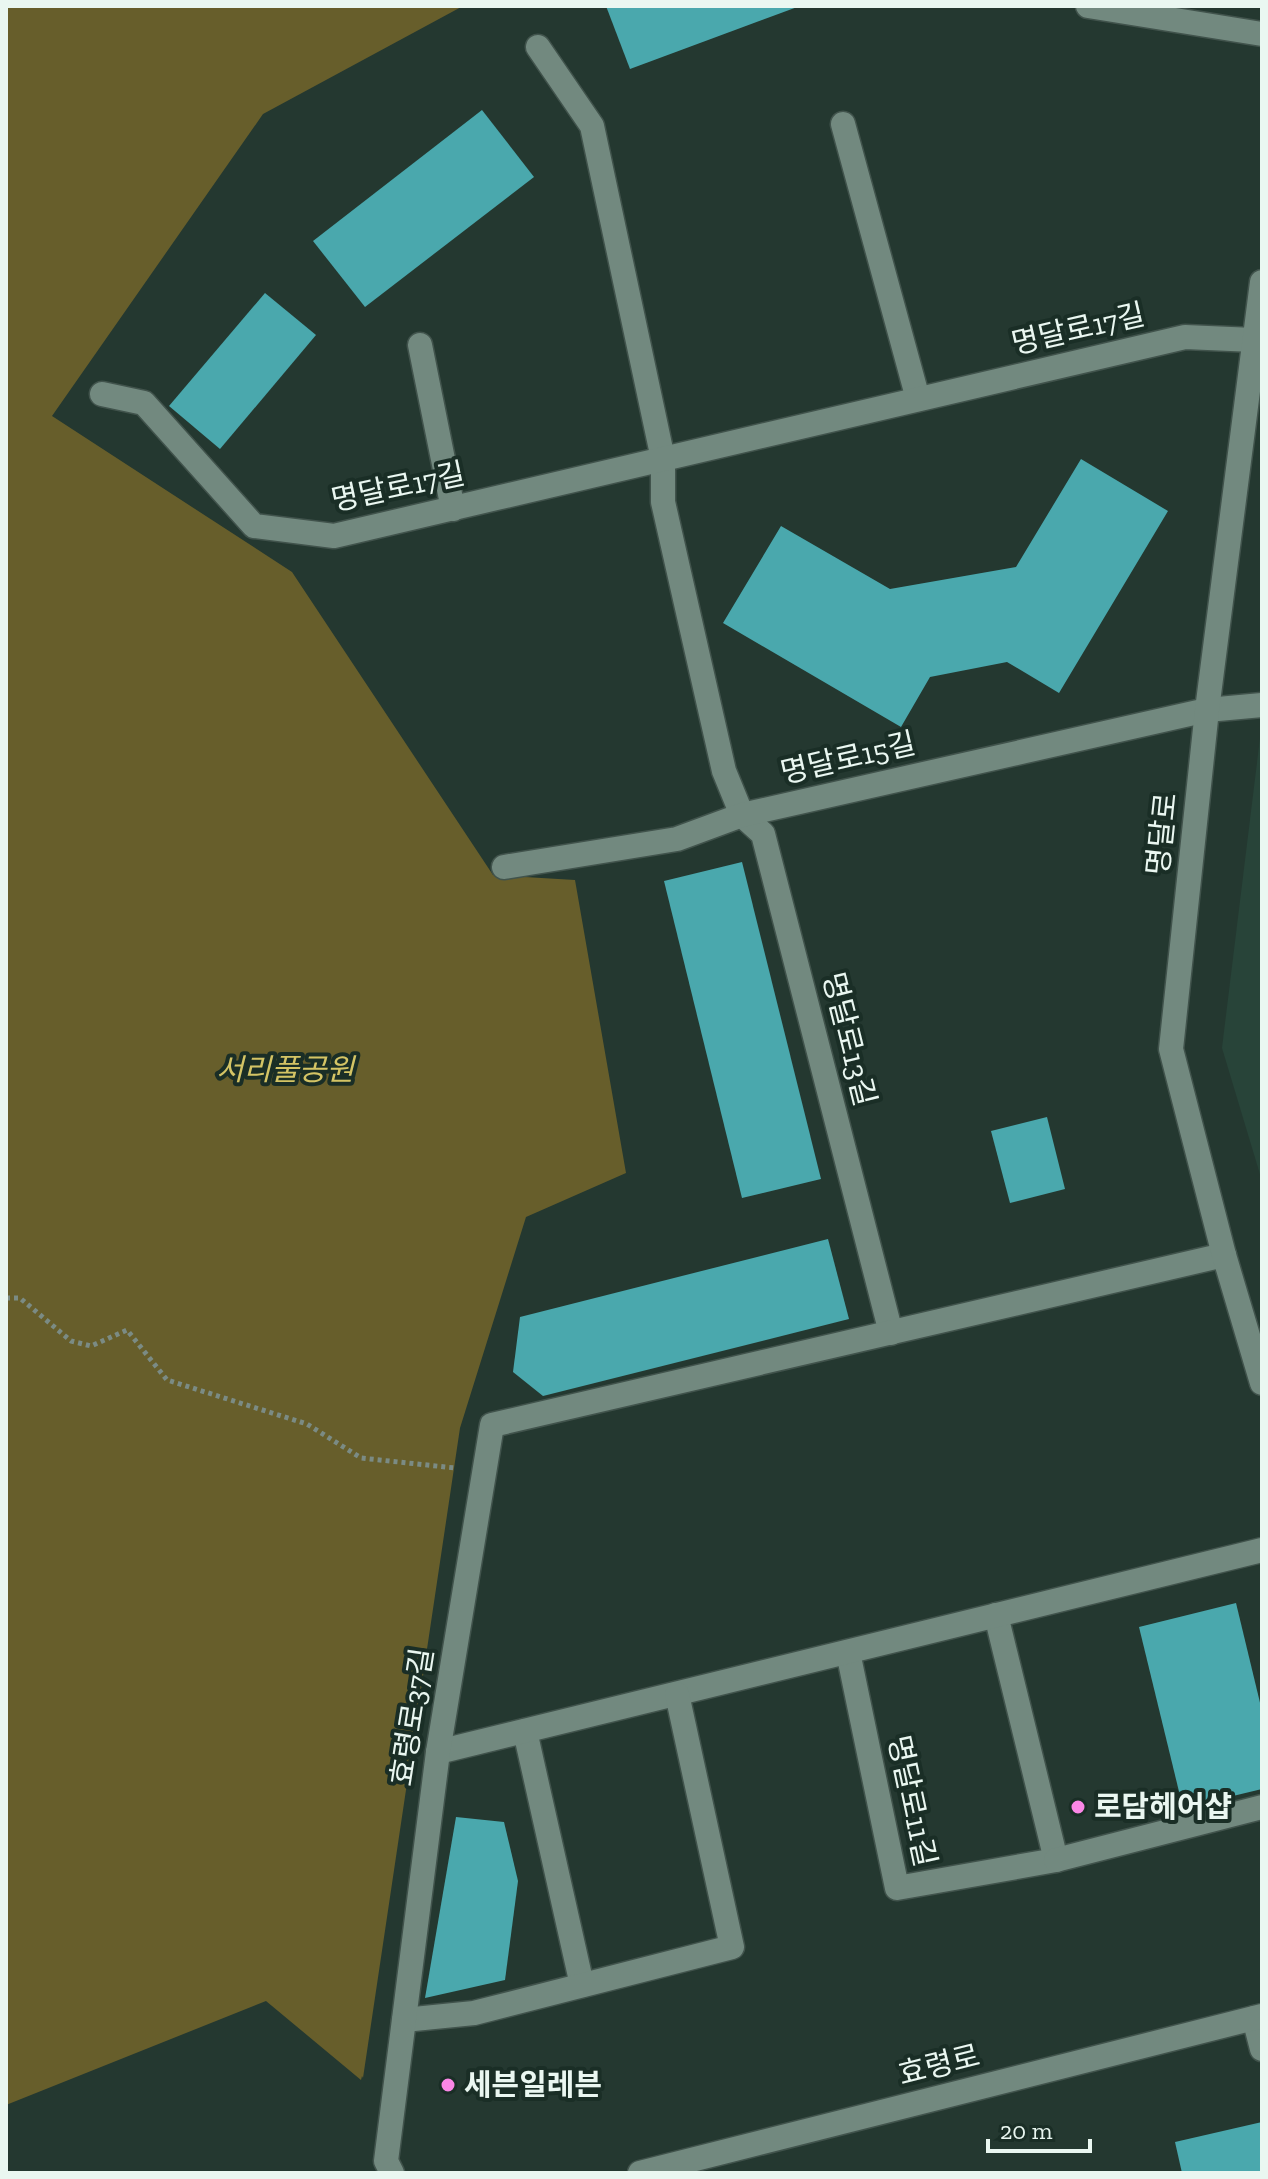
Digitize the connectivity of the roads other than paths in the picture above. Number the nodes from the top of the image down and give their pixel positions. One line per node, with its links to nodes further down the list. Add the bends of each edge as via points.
1 (1088, 6): 2 (street)
2 (1262, 34)
3 (538, 47): 10 (street, via 592,126)
4 (843, 124): 9 (street)
5 (1262, 282): 6 (street, 명달로)
6 (1254, 340): 9 (street, 명달로17길, via 1185,337); 13 (street, 명달로)
7 (420, 345): 11 (street)
8 (102, 394): 11 (street, 명달로17길, via 144,403 254,526 334,536)
9 (918, 399): 10 (street, 명달로17길)
10 (663, 459): 11 (street, 명달로17길); 14 (street, 명달로13길, via 663,502 724,771)
11 (453, 509)
12 (1262, 705): 13 (street, 명달로15길)
13 (1207, 710): 14 (street, 명달로15길); 16 (street, 명달로, via 1171,1049)
14 (742, 815): 15 (street, 명달로15길, via 677,839); 17 (street, 명달로13길, via 763,834)
15 (504, 867)
16 (1224, 1255): 17 (street); 18 (street, 명달로)
17 (891, 1333): 24 (street, 효령로37길, via 492,1425)
18 (1262, 1383)
19 (1262, 1550): 20 (street)
20 (996, 1615): 21 (street); 26 (street)
21 (848, 1652): 22 (street); 26 (street, 명달로11길, via 897,1888)
22 (677, 1694): 23 (street); 27 (street, via 732,1947)
23 (525, 1731): 24 (street); 27 (street)
24 (438, 1752): 29 (street, 효령로37길)
25 (1262, 1807): 26 (street)
26 (1056, 1860)
27 (582, 1985): 29 (street, via 474,2013)
28 (1258, 2017): 30 (street, 효령로); 32 (street, 효령로)
29 (404, 2020): 31 (street, 효령로37길, via 386,2161)
30 (1262, 2049)
31 (392, 2173)
32 (640, 2173)

